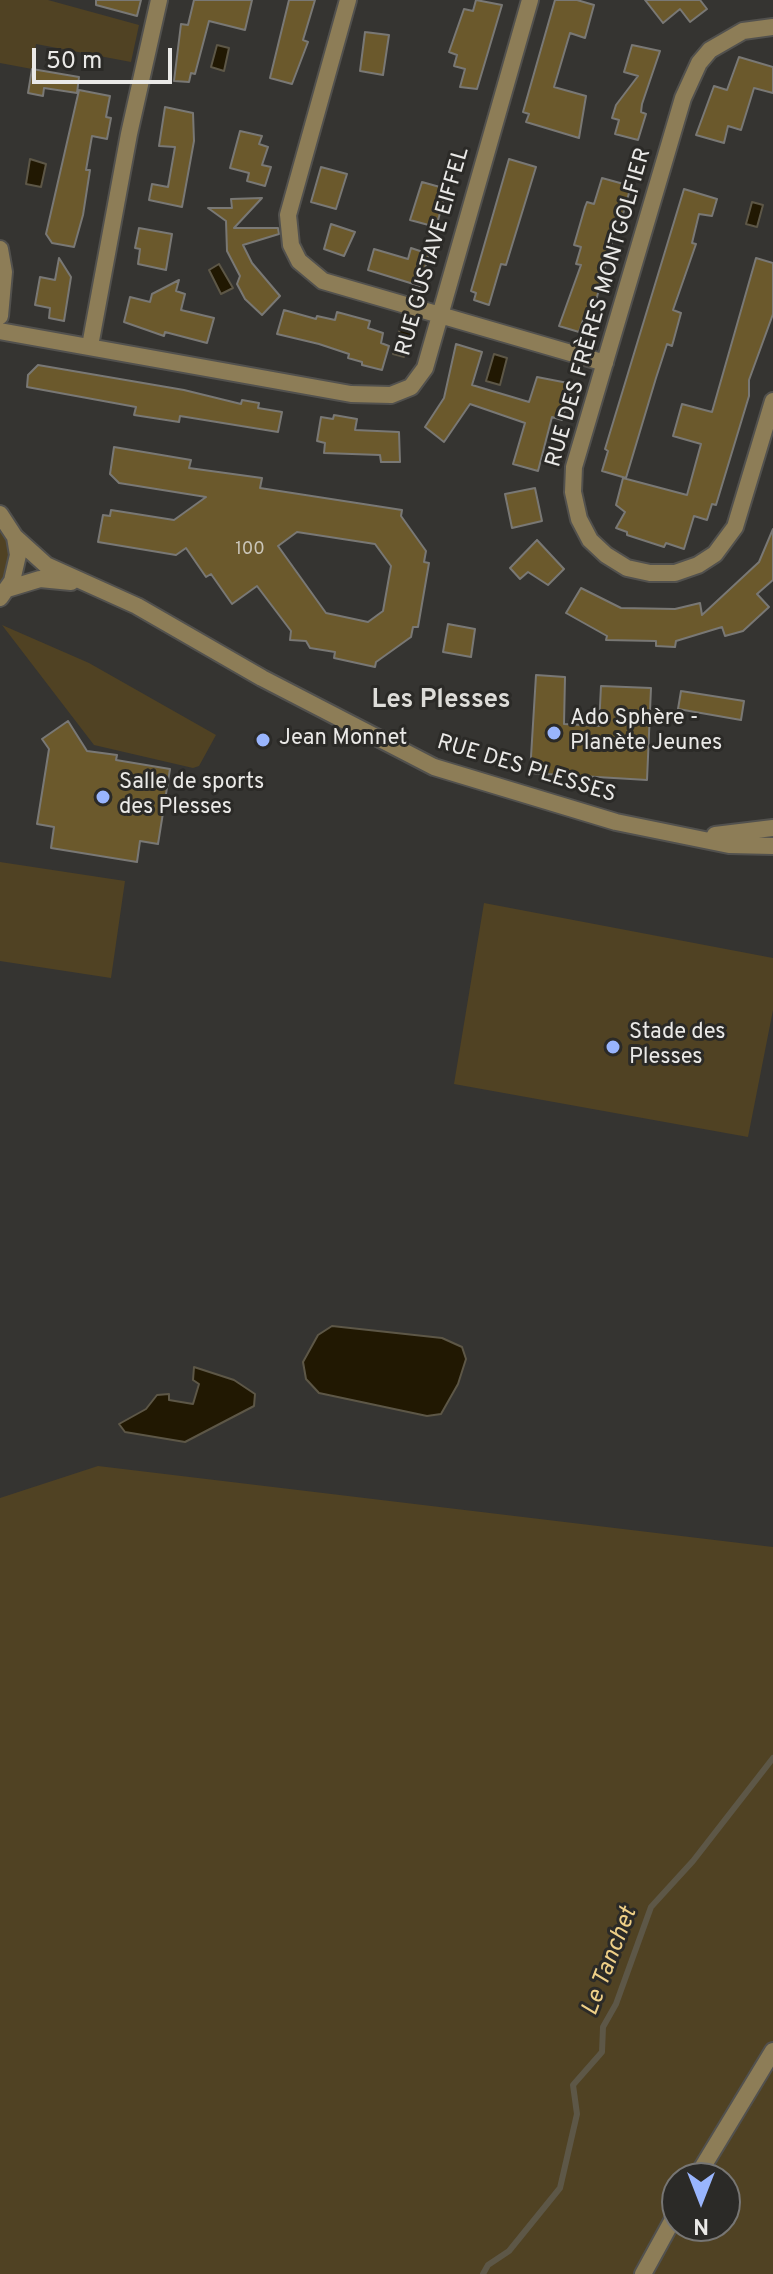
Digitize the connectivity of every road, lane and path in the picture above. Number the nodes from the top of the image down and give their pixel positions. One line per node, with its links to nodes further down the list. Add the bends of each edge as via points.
1 (159, 0): 9 (street)
2 (348, 0): 6 (street, via 291,200 291,245 299,261 323,281)
3 (530, 0): 6 (street, RUE GUSTAVE EIFFEL)
4 (773, 27): 10 (street, RUE DES FRÈRES MONTGOLFIER, via 727,37 710,50 689,82)
5 (0, 249): 7 (street)
6 (439, 314): 9 (street, RUE GUSTAVE EIFFEL, via 419,379 391,395 351,394); 10 (street)
7 (0, 316)
8 (0, 331): 9 (street, RUE GUSTAVE EIFFEL)
9 (90, 346)
10 (605, 363): 11 (street, RUE DES FRÈRES MONTGOLFIER, via 574,467 576,506 590,540 627,568 675,573 698,565 728,541)
11 (773, 401)
12 (0, 514): 13 (street, RUE DES PLESSES)
13 (15, 537): 14 (street, RUE DES PLESSES, via 37,560); 15 (street, via 17,564)
14 (92, 586): 15 (street, RUE DES PLESSES, via 40,579); 17 (street, RUE DES PLESSES, via 434,767 574,811)
15 (4, 593)
16 (773, 828): 17 (street, RUE DES PLESSES)
17 (701, 836): 18 (street, RUE DES PLESSES, via 729,845)
18 (773, 846)
19 (773, 2051): 20 (street)
20 (706, 2162)
21 (661, 2241): 22 (street)
22 (643, 2274)

